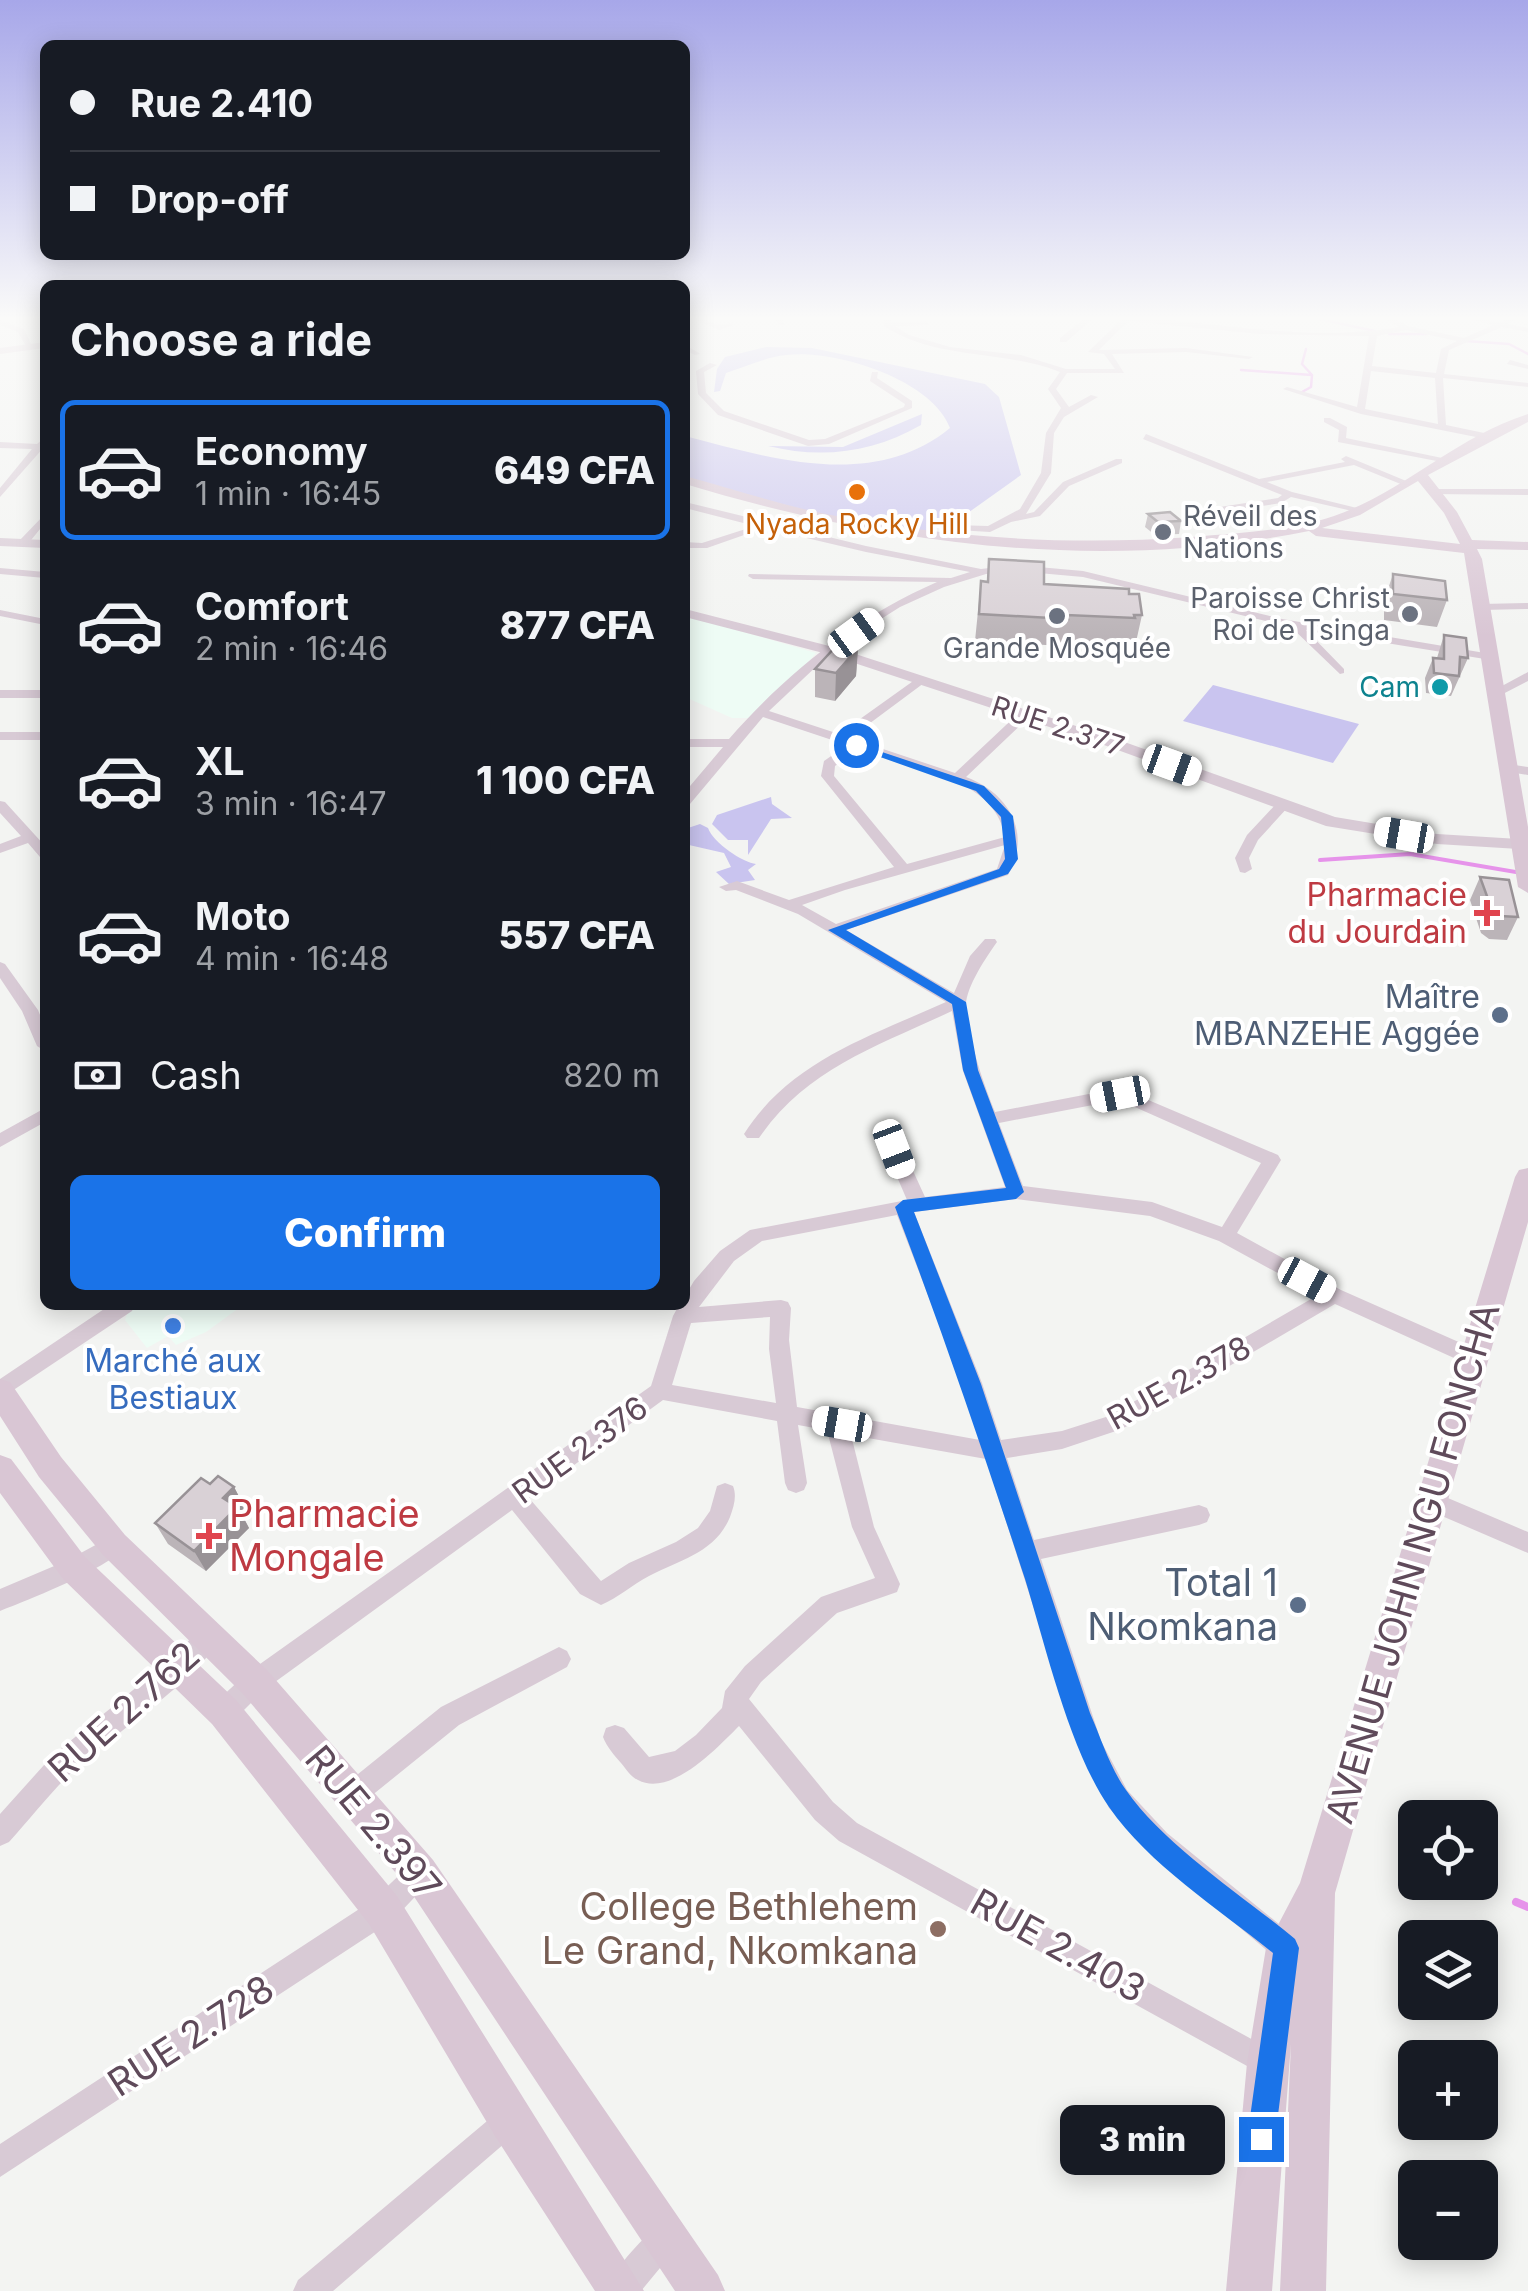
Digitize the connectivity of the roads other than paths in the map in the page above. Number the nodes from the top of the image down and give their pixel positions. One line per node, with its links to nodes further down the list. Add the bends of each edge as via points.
1 (754, 423): 2 (street, via 808,443)
2 (872, 423)
3 (1056, 423): 31 (street, via 1046,474)
4 (1333, 423): 14 (street, via 1344,429 1340,440)
5 (1430, 423): 7 (street)
6 (1517, 423): 8 (main road)
7 (1442, 425): 8 (street)
8 (1486, 436): 14 (main road)
9 (1146, 438): 20 (street)
10 (40, 444): 11 (street)
11 (0, 445)
12 (40, 447): 15 (street)
13 (1338, 454): 18 (street)
14 (1442, 460): 19 (main road)
15 (29, 461): 16 (street); 25 (street)
16 (40, 461)
17 (1119, 461): 31 (street, via 1066,484 1037,514)
18 (1353, 463): 20 (street); 22 (street)
19 (1421, 475): 22 (main road); 23 (main road); 36 (main road, via 1407,499)
20 (1262, 480): 27 (street)
21 (690, 481): 37 (main road, via 822,518 990,544 1134,547)
22 (1406, 482): 29 (main road)
23 (1435, 492): 24 (street); 40 (main road)
24 (1528, 492)
25 (0, 494)
26 (690, 494): 33 (main road)
27 (1289, 494): 29 (street); 30 (street)
28 (690, 506): 34 (street)
29 (1358, 511): 37 (main road)
30 (1203, 512)
31 (1014, 520): 35 (street, via 990,529)
32 (40, 523): 39 (street)
33 (786, 523): 34 (street); 37 (main road, via 1031,556 1164,553); 45 (street, via 904,559)
34 (760, 527): 42 (street)
35 (956, 527)
36 (1350, 528): 37 (main road); 40 (main road)
37 (1322, 530): 40 (main road)
38 (0, 542): 39 (street)
39 (23, 543): 41 (street)
40 (1467, 543): 43 (main road); 49 (main road)
41 (40, 544)
42 (690, 545)
43 (1528, 546)
44 (0, 571): 46 (street)
45 (985, 571): 48 (street); 54 (street, via 1101,579)
46 (40, 575)
47 (754, 576): 48 (street)
48 (956, 579): 55 (street, via 880,616)
49 (1481, 606): 50 (street); 56 (main road)
50 (1528, 606)
51 (0, 613): 53 (street)
52 (690, 614): 55 (street, RUE 2.377)
53 (40, 621)
54 (1294, 623): 56 (street); 57 (street)
55 (832, 650): 59 (street, RUE 2.377); 64 (street)
56 (1491, 657): 60 (main road)
57 (1340, 670)
58 (1528, 676): 60 (street)
59 (920, 681): 65 (street, RUE 2.377); 68 (street)
60 (1495, 693): 72 (main road)
61 (5, 694): 62 (street); 63 (street)
62 (40, 694)
63 (0, 706)
64 (763, 713): 68 (street); 70 (street)
65 (1025, 714): 74 (street); 77 (street, RUE 2.377)
66 (0, 736): 67 (street)
67 (40, 736)
68 (841, 739): 71 (street)
69 (690, 742): 70 (street)
70 (729, 743): 75 (street)
71 (856, 745): 74 (street); 84 (street, via 829,764 827,776)
72 (1508, 768): 73 (street); 80 (main road)
73 (1528, 771)
74 (956, 779): 79 (street, via 1002,807)
75 (690, 794)
76 (0, 805): 78 (street)
77 (1282, 806): 80 (street, RUE 2.377, via 1404,835); 83 (street, via 1252,838)
78 (30, 838): 81 (street); 82 (street)
79 (1012, 840): 84 (street); 88 (street, via 1004,872)
80 (1519, 844): 85 (main road)
81 (40, 849)
82 (0, 850)
83 (1244, 869)
84 (904, 870): 87 (street)
85 (1528, 886)
86 (726, 887): 87 (street, via 737,885)
87 (788, 906): 88 (street)
88 (835, 930): 91 (street)
89 (990, 942): 91 (street)
90 (0, 966): 92 (street)
91 (958, 1002): 94 (street); 95 (street, via 782,1093)
92 (40, 1034)
93 (40, 1117): 96 (street)
94 (987, 1118): 99 (street); 101 (street, via 1120,1094 1272,1160)
95 (753, 1134)
96 (0, 1141)
97 (894, 1149): 100 (street)
98 (1528, 1177): 107 (main road, AVENUE JOHN NGU FONCHA)
99 (1016, 1192): 100 (street, RUE 2.376); 101 (street, RUE 2.376, via 1152,1209)
100 (911, 1206): 103 (street, RUE 2.376, via 758,1234 727,1256); 112 (street)
101 (1226, 1236): 102 (street, RUE 2.376)
102 (1334, 1295): 107 (street, RUE 2.376); 112 (street, RUE 2.378, via 1116,1422 1062,1440)
103 (690, 1303)
104 (119, 1310): 108 (street)
105 (686, 1310): 106 (street, RUE 2.376)
106 (682, 1316): 109 (street, RUE 2.376); 110 (street, via 781,1308 776,1348)
107 (1472, 1356): 117 (main road, AVENUE JOHN NGU FONCHA)
108 (0, 1391): 120 (main road, RUE 2.397, via 50,1467)
109 (660, 1392): 110 (street, RUE 2.378); 116 (street, RUE 2.376)
110 (787, 1414): 111 (street, RUE 2.378); 114 (street)
111 (842, 1424): 112 (street, RUE 2.378); 128 (street, via 863,1527 890,1584 829,1605)
112 (991, 1451): 121 (street)
113 (0, 1469): 122 (main road, RUE 2.397)
114 (796, 1483)
115 (725, 1493): 116 (street, via 722,1516 703,1538 601,1594)
116 (516, 1497): 127 (street, RUE 2.376)
117 (1429, 1500): 119 (street); 134 (main road, AVENUE JOHN NGU FONCHA)
118 (1199, 1516): 121 (street)
119 (1528, 1543)
120 (114, 1545): 122 (street); 124 (main road, RUE 2.397)
121 (1024, 1552): 136 (street, via 1090,1746 1118,1799 1158,1842)
122 (74, 1568): 123 (street); 126 (main road, RUE 2.397)
123 (0, 1600)
124 (208, 1637): 126 (street, RUE 2.762); 127 (main road, RUE 2.397)
125 (560, 1658): 131 (street, via 450,1716)
126 (178, 1668): 129 (main road, RUE 2.397); 132 (street, RUE 2.762, via 87,1740)
127 (254, 1682): 129 (street, RUE 2.376); 131 (main road, RUE 2.397)
128 (734, 1700): 130 (street, via 734,1713 669,1770 644,1770); 137 (street, RUE 2.403, via 848,1832)
129 (224, 1712): 135 (main road, RUE 2.397)
130 (615, 1737)
131 (350, 1796): 133 (main road, RUE 2.397)
132 (0, 1832)
133 (420, 1873): 135 (street, RUE 2.728); 140 (main road, RUE 2.397)
134 (1317, 1891): 136 (main road, AVENUE JOHN NGU FONCHA); 145 (main road, AVENUE JOHN NGU FONCHA)
135 (383, 1910): 138 (main road, RUE 2.397); 139 (street, RUE 2.728)
136 (1286, 1948): 137 (main road, AVENUE JOHN NGU FONCHA)
137 (1268, 2063): 144 (main road, AVENUE JOHN NGU FONCHA)
138 (510, 2121): 141 (street); 142 (main road, RUE 2.397)
139 (0, 2162)
140 (663, 2240): 142 (street); 143 (main road, RUE 2.397)
141 (309, 2291)
142 (621, 2291)
143 (702, 2291)
144 (1248, 2291)
145 (1303, 2291)

